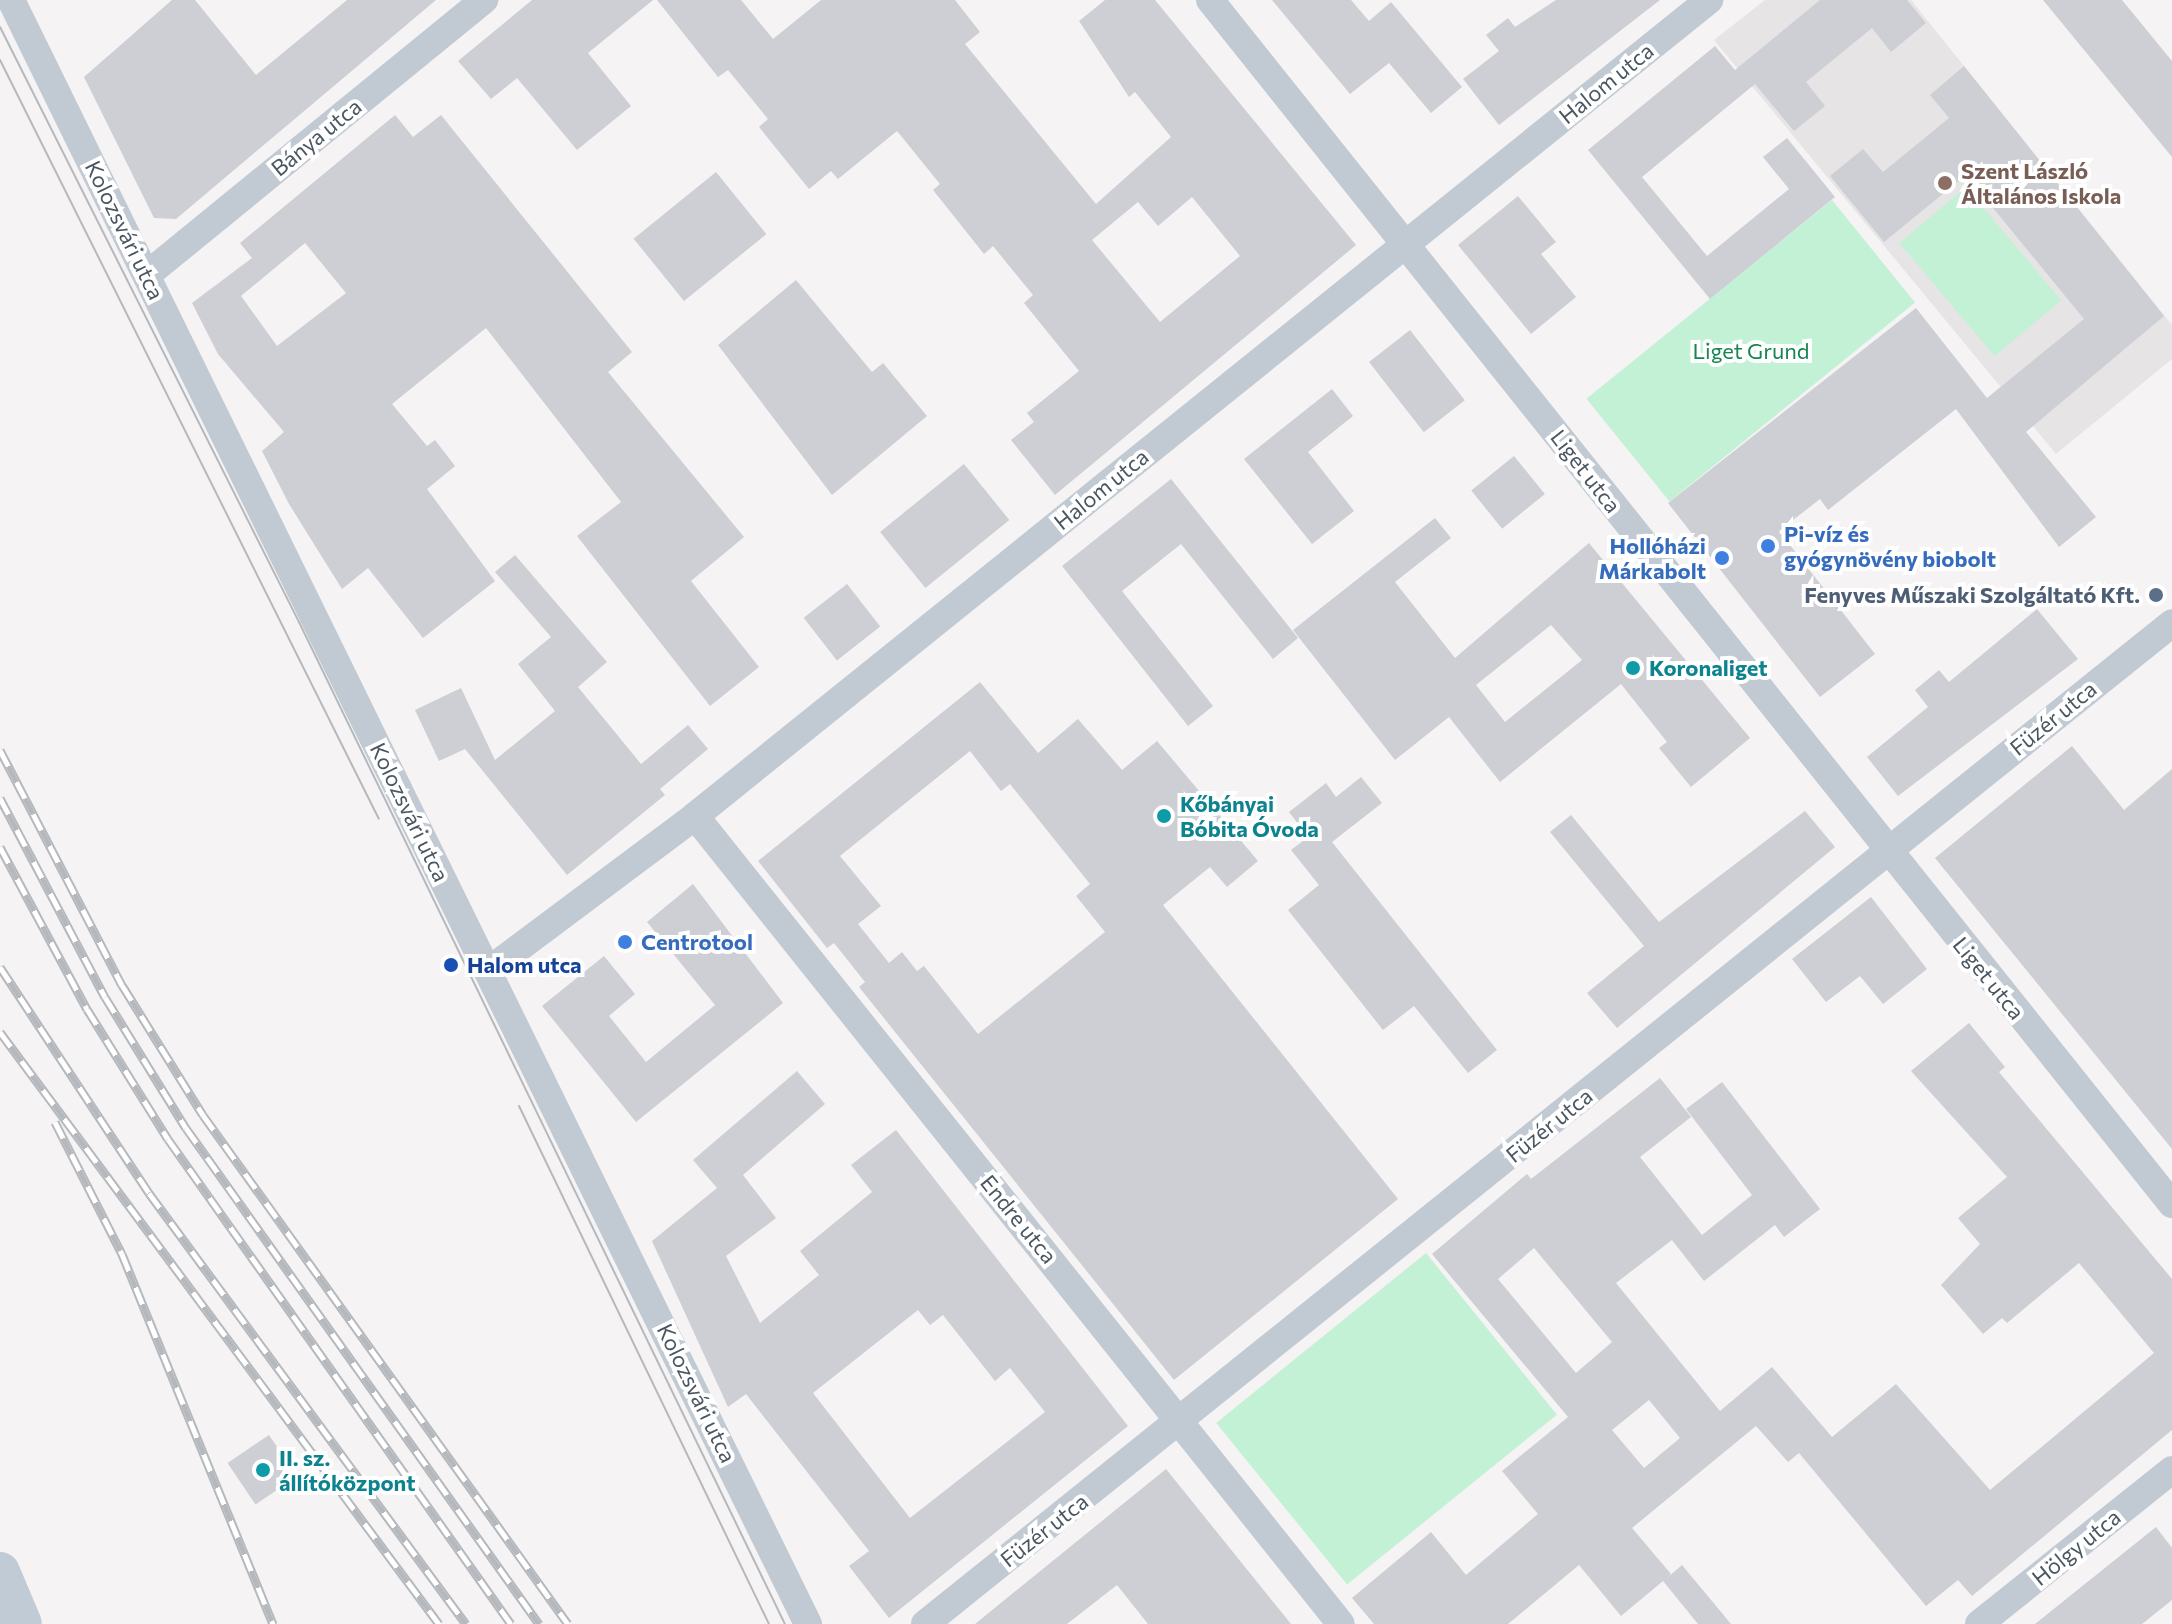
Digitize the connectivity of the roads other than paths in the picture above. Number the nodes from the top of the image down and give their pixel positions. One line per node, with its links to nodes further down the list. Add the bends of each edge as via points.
1 (11, 0): 6 (street, Kolozsvári utca)
2 (484, 0): 6 (street, Bánya utca)
3 (1210, 0): 5 (street, Liget utca)
4 (1698, 3): 5 (street, Halom utca)
5 (1407, 242): 8 (street, Halom utca); 9 (street, Liget utca)
6 (148, 274): 10 (street, Kolozsvári utca)
7 (2172, 623): 9 (street, Füzér utca)
8 (695, 816): 10 (street, Halom utca); 12 (street, Endre utca)
9 (1886, 852): 11 (street, Liget utca); 12 (street, Füzér utca)
10 (488, 971): 16 (street, Kolozsvári utca)
11 (2172, 1204)
12 (1182, 1422): 17 (street, Füzér utca); 18 (street, Endre utca)
13 (2172, 1470): 19 (street, Hölgy utca)
14 (0, 1572): 15 (street)
15 (22, 1624)
16 (808, 1624)
17 (925, 1624)
18 (1341, 1624)
19 (1979, 1624)

